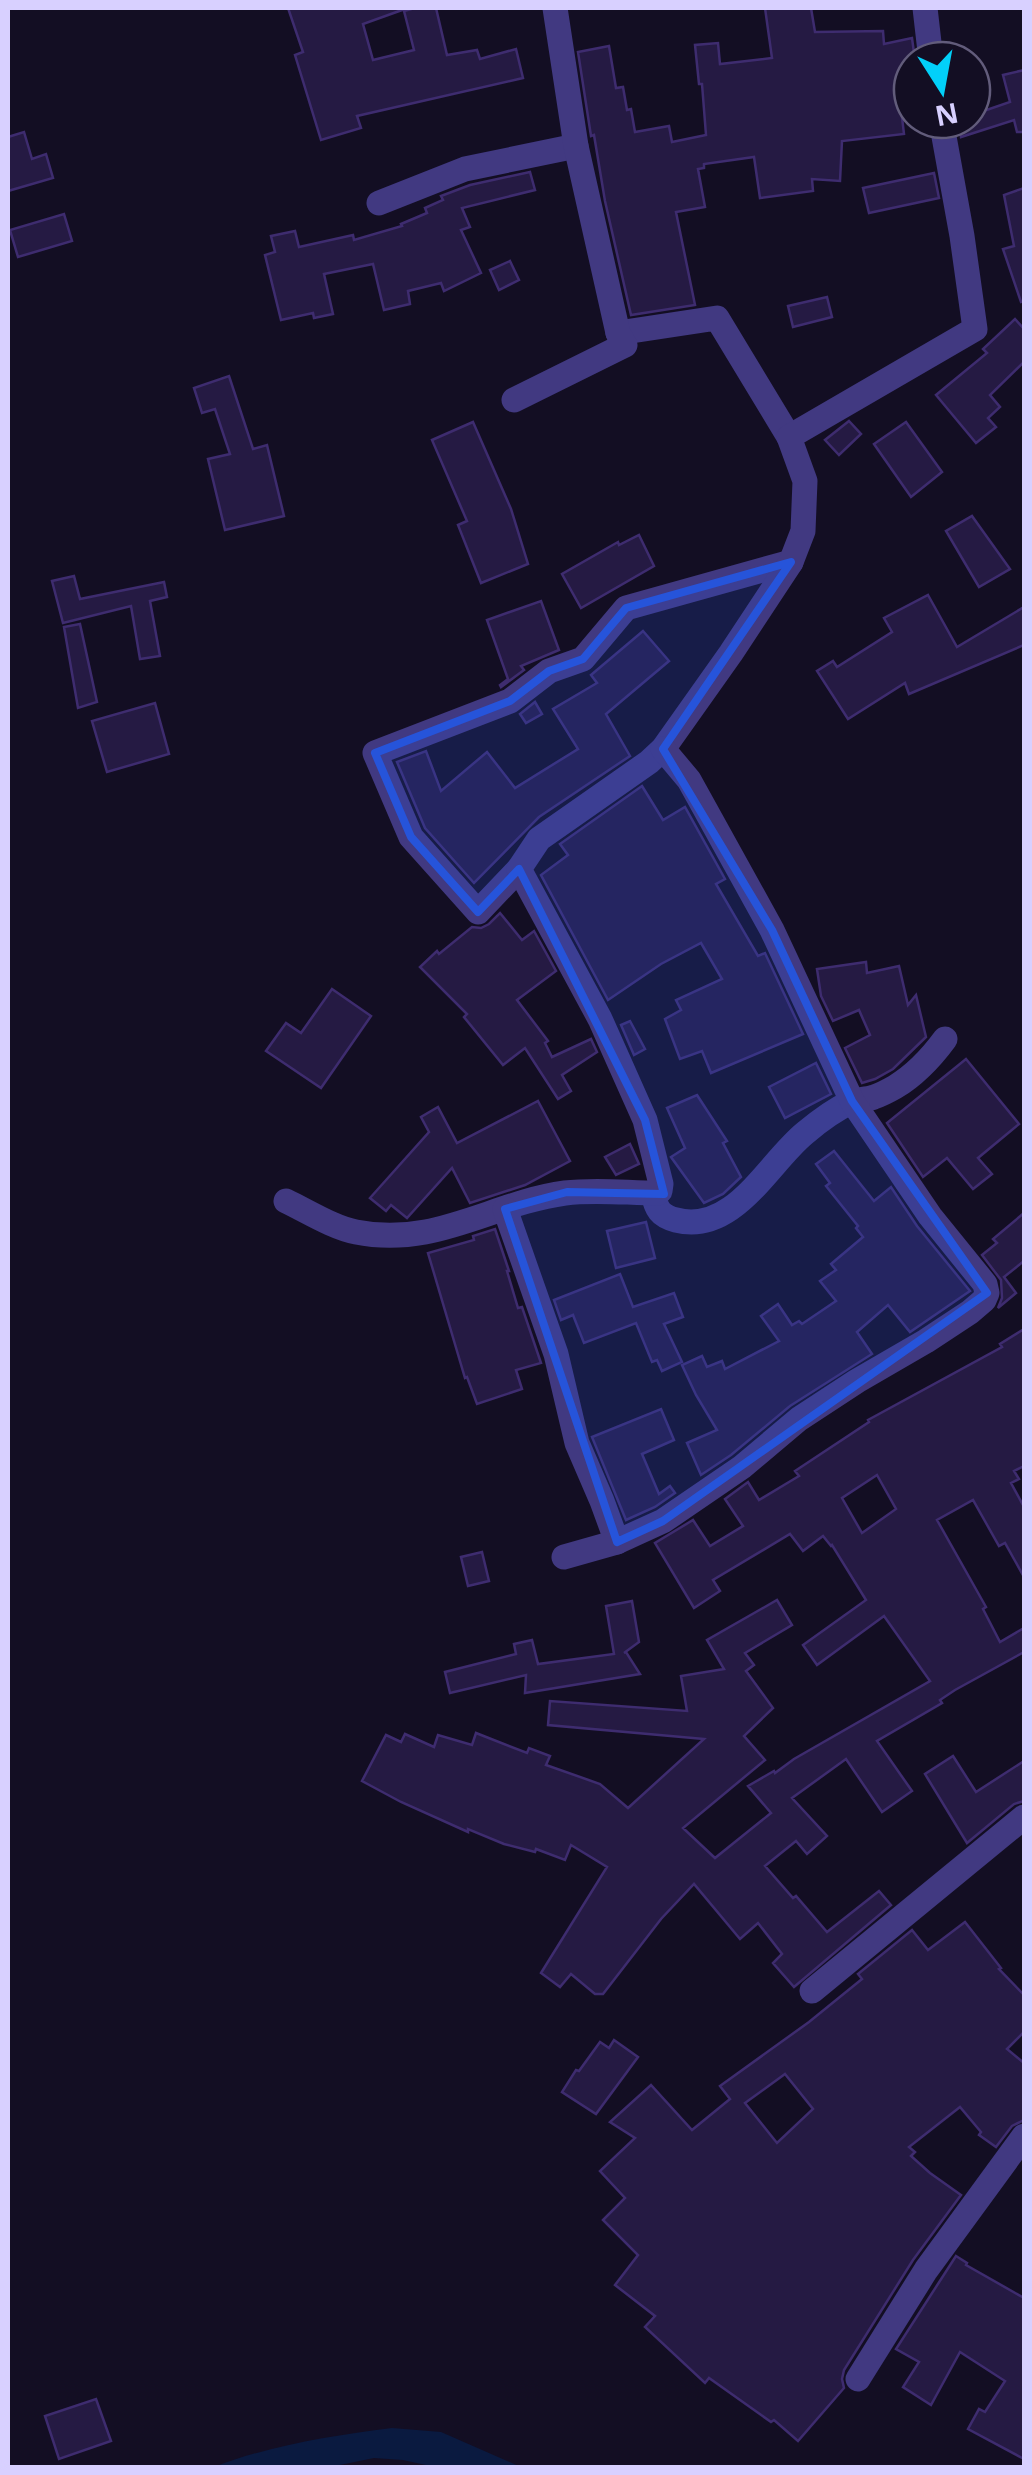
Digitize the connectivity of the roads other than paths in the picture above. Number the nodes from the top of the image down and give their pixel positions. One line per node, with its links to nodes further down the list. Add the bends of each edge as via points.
1 (555, 8): 5 (street)
2 (925, 8): 3 (street)
3 (929, 40)
4 (945, 140): 9 (street, via 975,329)
5 (576, 146): 6 (street, via 464,169); 7 (street)
6 (379, 203)
7 (618, 333): 8 (street, via 625,345); 9 (street, via 717,318)
8 (514, 400)
9 (788, 437): 10 (street, via 805,481 803,531)
10 (790, 562): 11 (street); 12 (street, via 626,608 583,659 549,671 510,701 375,752 412,837 478,912)
11 (664, 749): 12 (street, via 539,839); 14 (street, via 689,780 772,930)
12 (519, 870): 15 (street, via 600,1019 645,1120 661,1184)
13 (945, 1039): 14 (street, via 898,1086)
14 (852, 1101): 15 (street, via 804,1133 721,1215 675,1220 660,1214); 18 (street, via 985,1284 984,1300 799,1419 663,1521)
15 (654, 1193): 17 (street, via 567,1192)
16 (286, 1201): 17 (street, via 354,1232 410,1236)
17 (505, 1208): 18 (street, via 556,1354 577,1443)
18 (616, 1542): 19 (street)
19 (564, 1557)
20 (1024, 1816): 21 (street)
21 (812, 1992)
22 (1024, 2136): 23 (street, via 926,2270)
23 (858, 2379)

